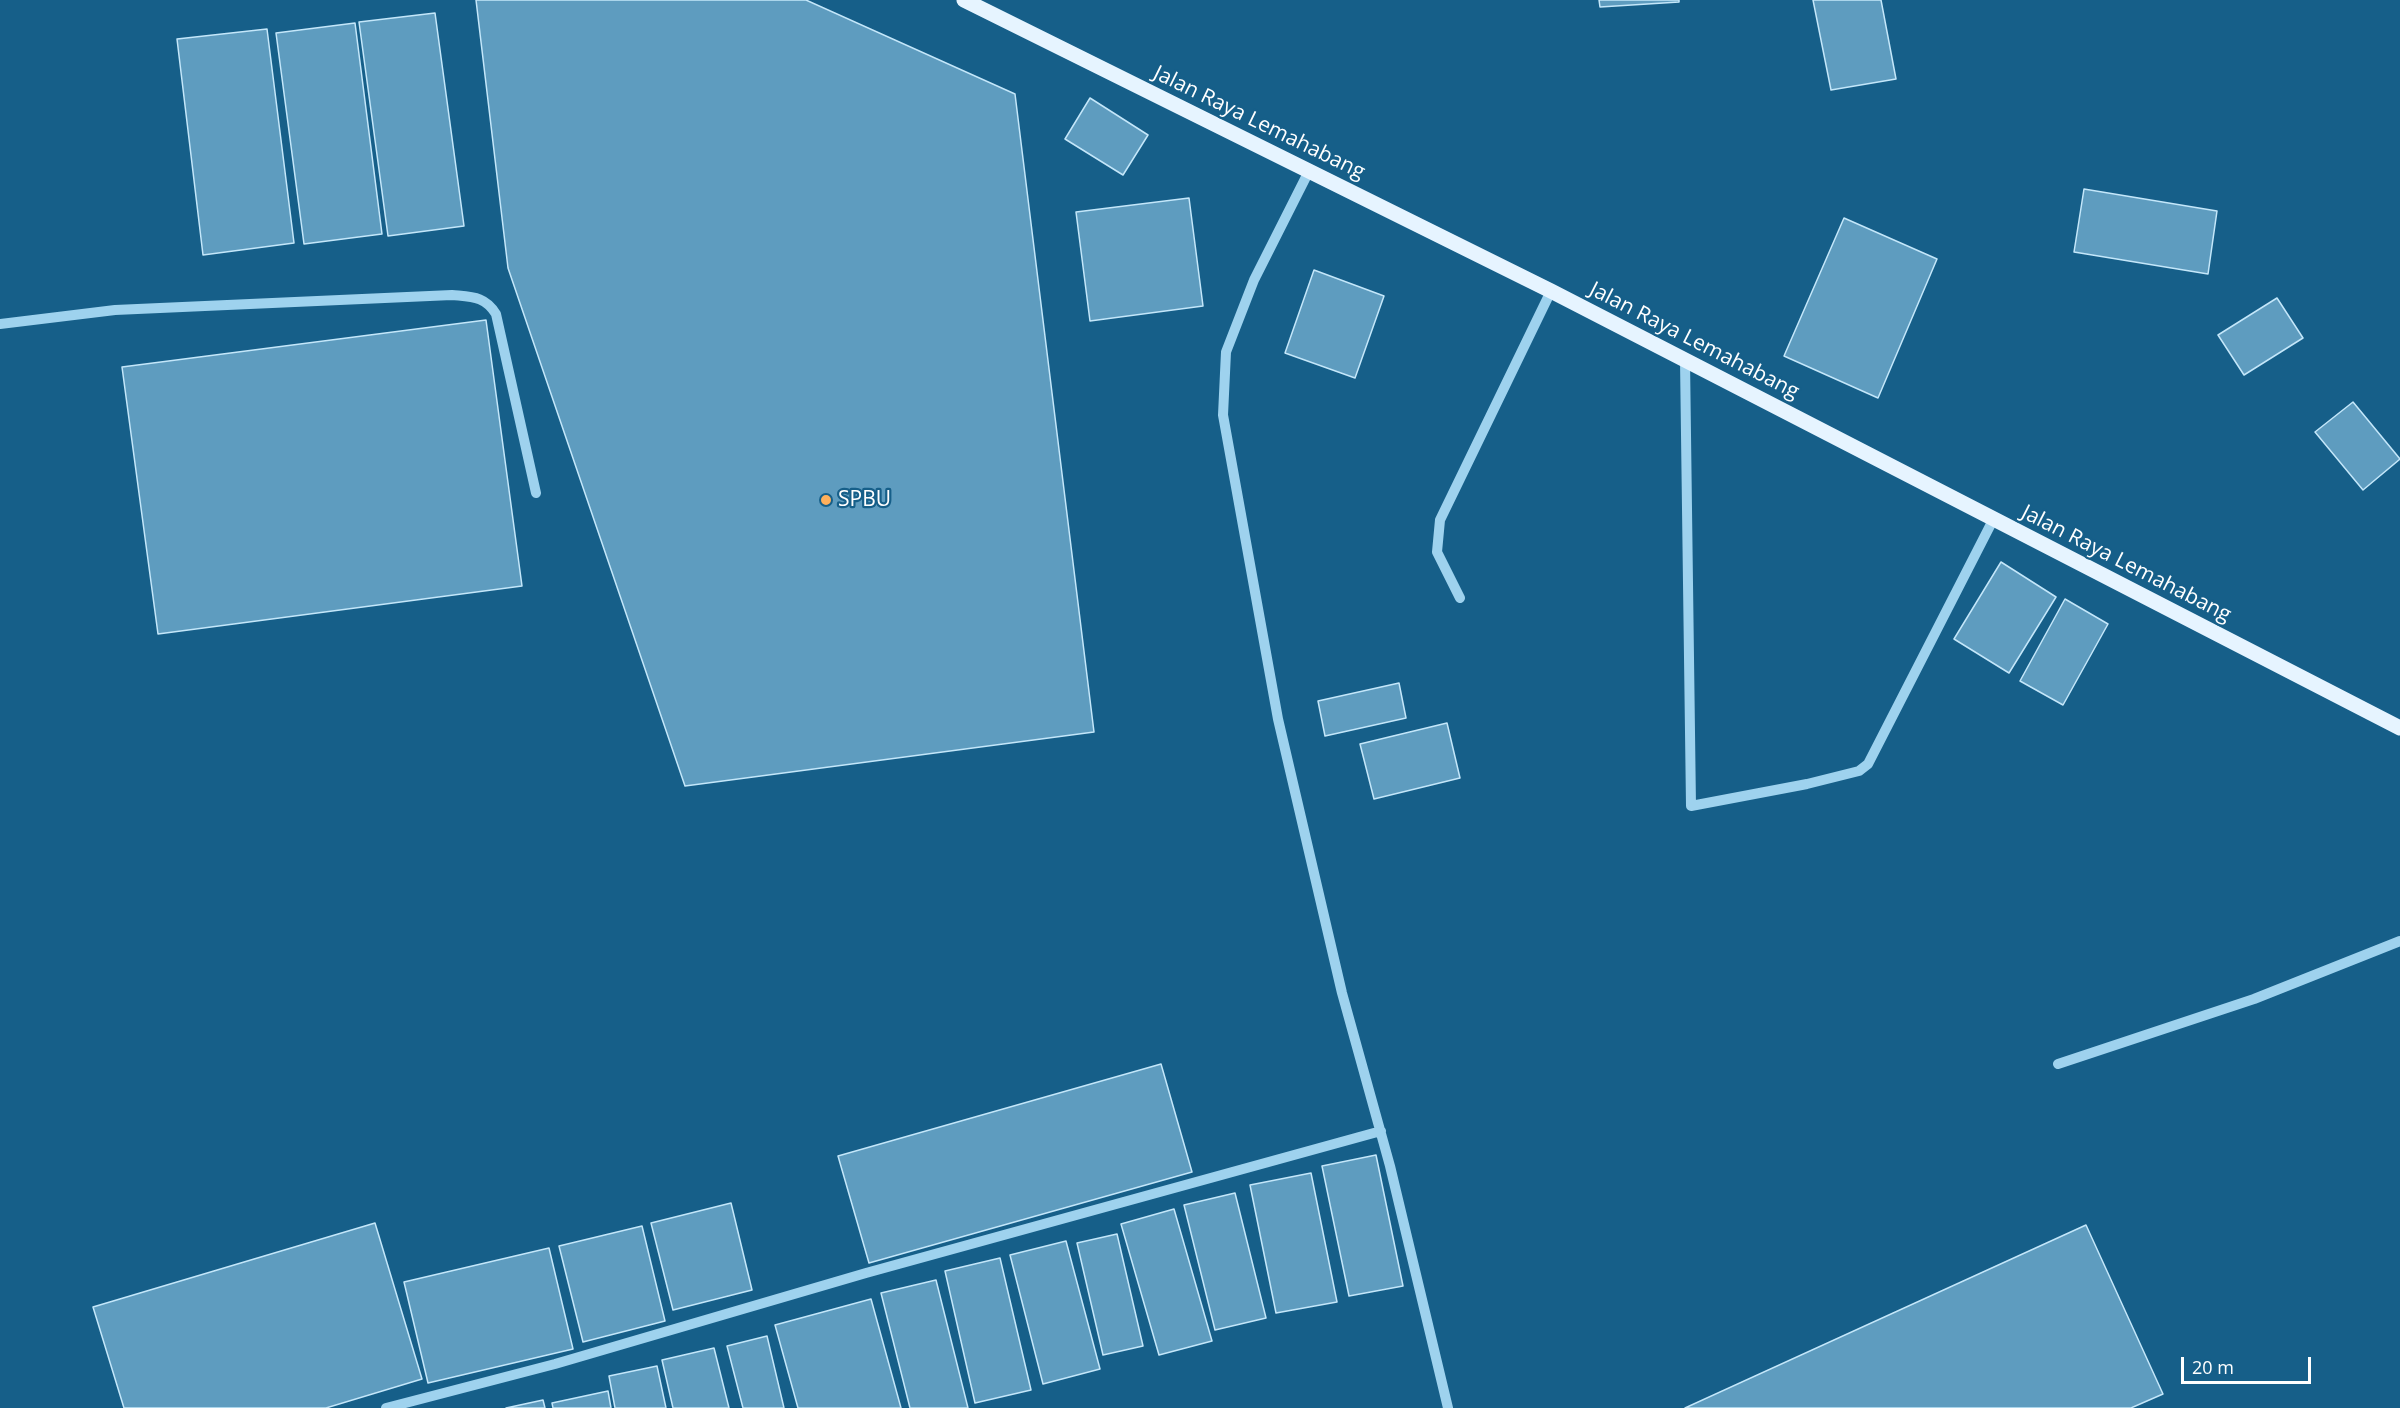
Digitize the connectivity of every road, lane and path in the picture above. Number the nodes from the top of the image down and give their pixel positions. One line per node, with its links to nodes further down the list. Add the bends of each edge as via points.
1 (964, 0): 2 (main road, Jalan Raya Lemahabang)
2 (1309, 171): 3 (main road, Jalan Raya Lemahabang); 12 (street, via 1254,280 1226,352 1224,415 1278,719 1342,993)
3 (1551, 291): 5 (main road, Jalan Raya Lemahabang); 8 (street, via 1440,520 1437,552)
4 (0, 324): 6 (street, via 115,310 480,297 496,314)
5 (1685, 360): 7 (main road, Jalan Raya Lemahabang); 7 (street, via 1691,806 1807,784 1859,771 1868,764)
6 (536, 493)
7 (1993, 520): 9 (main road, Jalan Raya Lemahabang)
8 (1460, 598)
9 (2400, 728)
10 (2400, 940): 11 (street, via 2254,999)
11 (2058, 1064)
12 (1381, 1131): 13 (street); 14 (street)
13 (386, 1408)
14 (1448, 1408)

